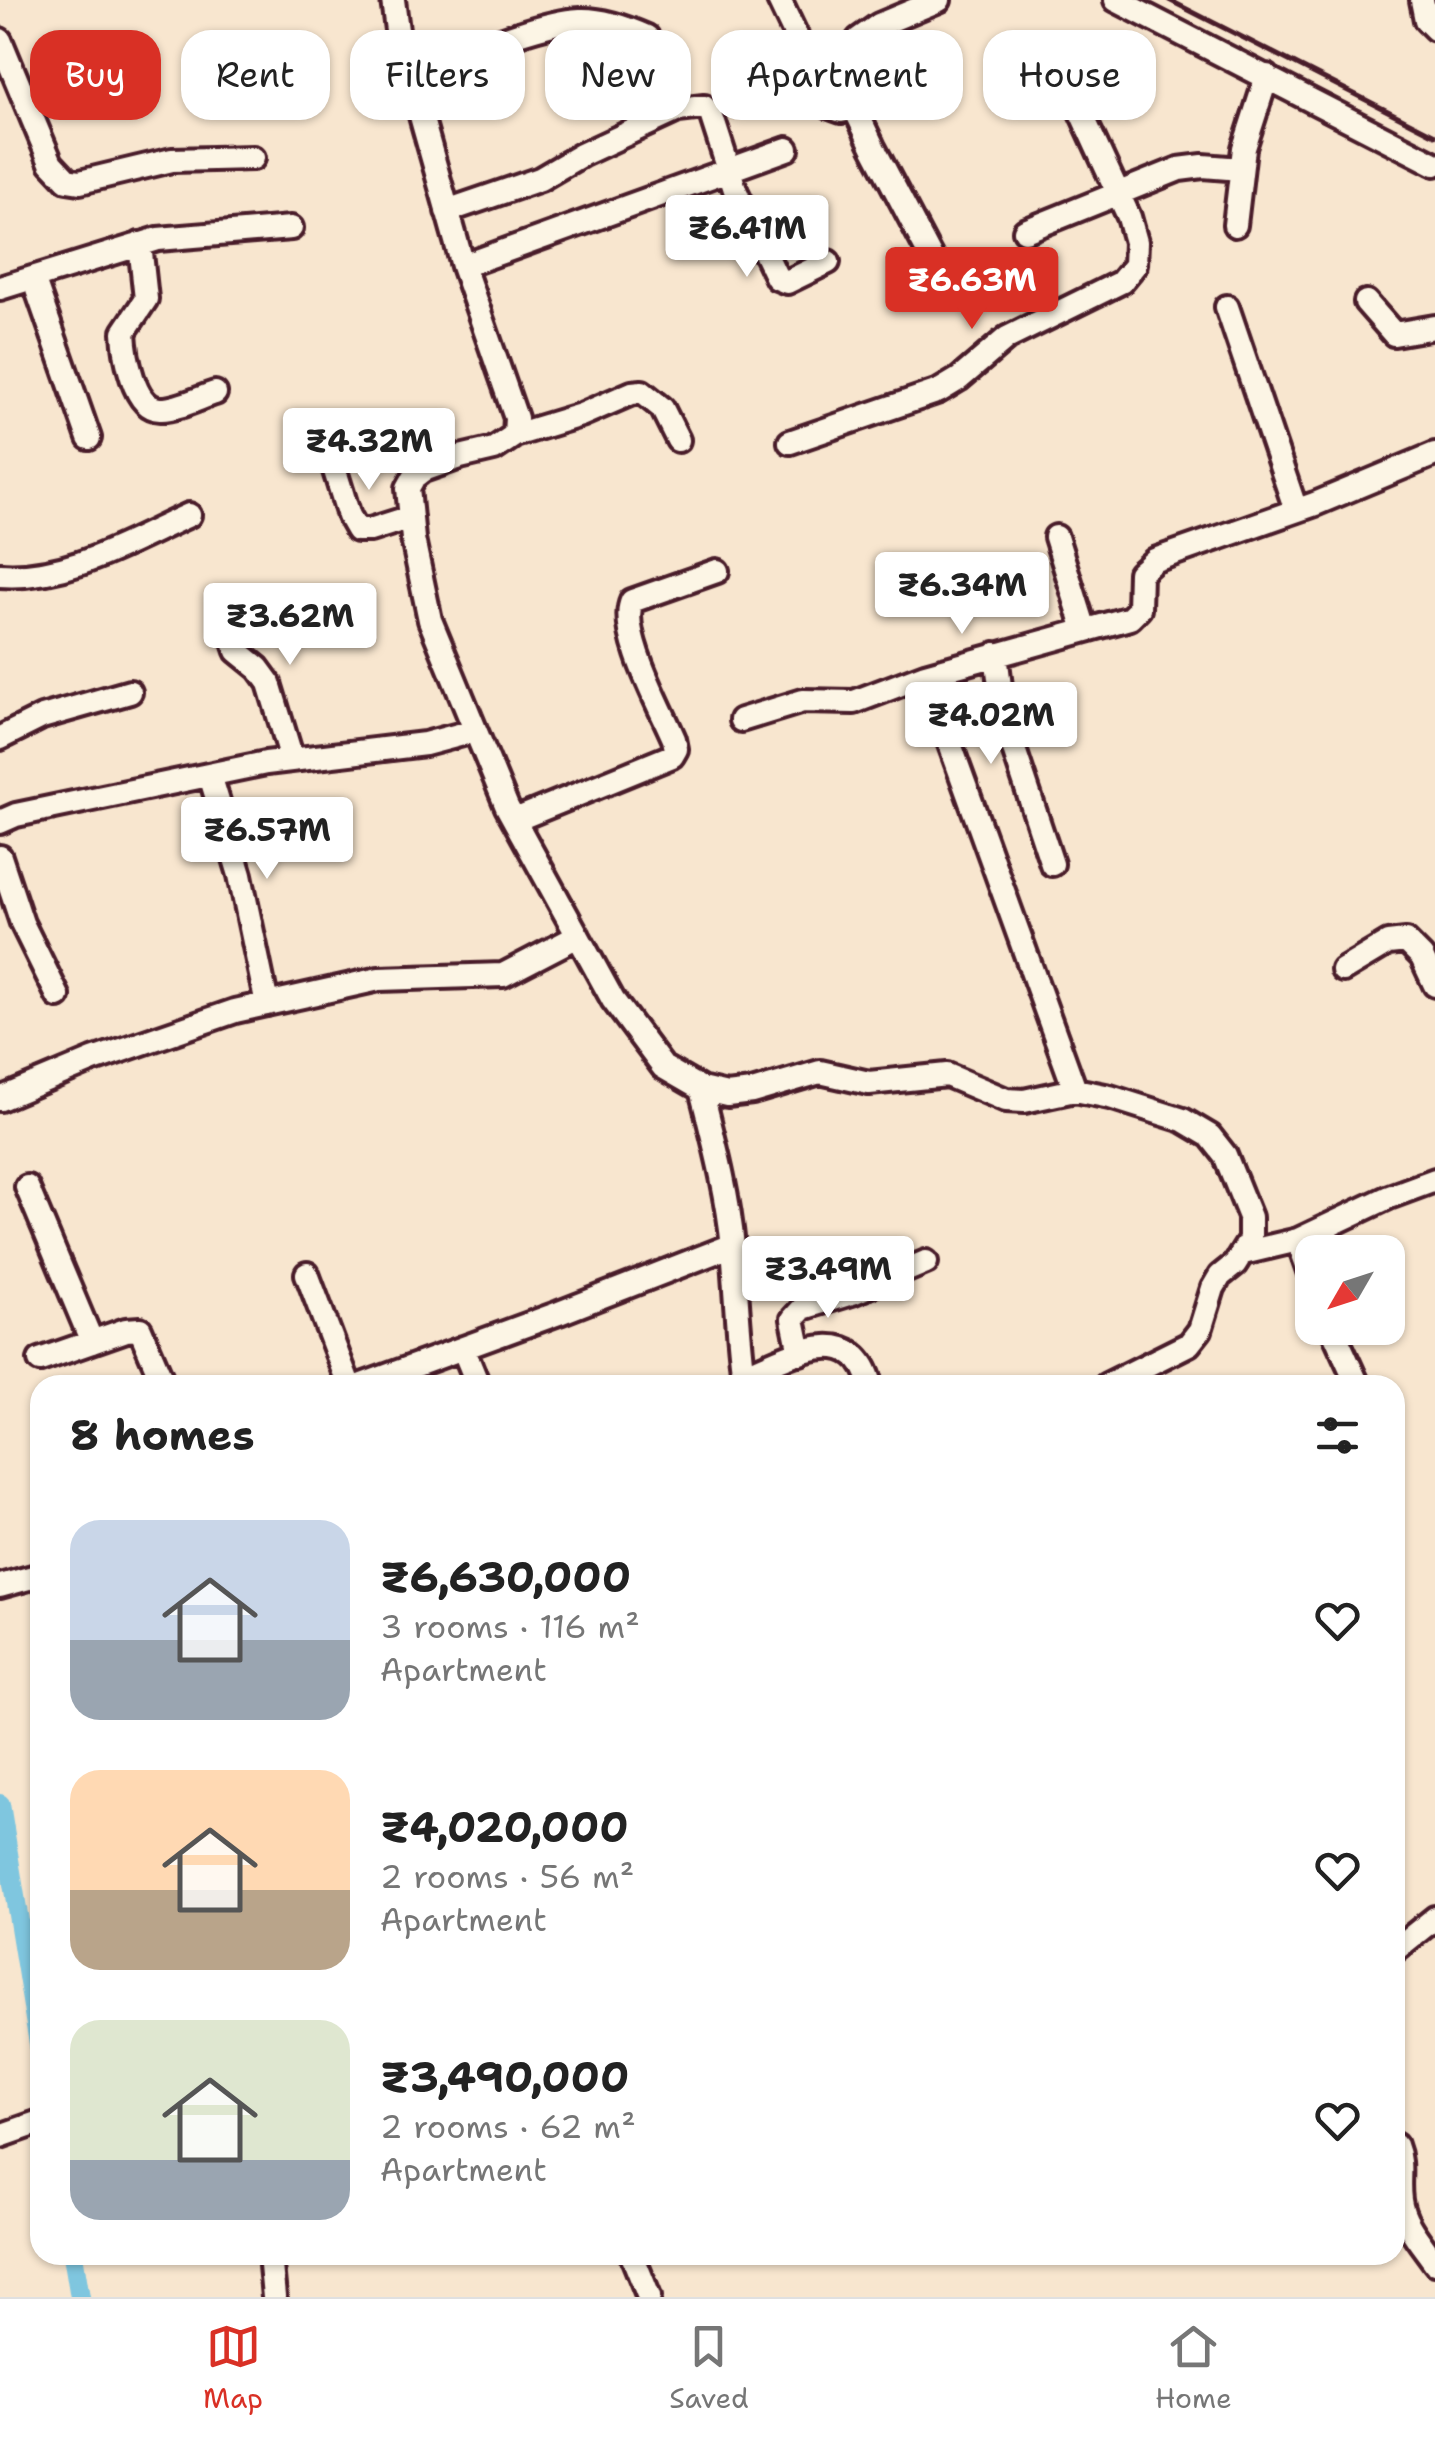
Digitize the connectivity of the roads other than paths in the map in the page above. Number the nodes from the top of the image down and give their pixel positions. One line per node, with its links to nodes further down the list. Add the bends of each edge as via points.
1 (393, 0): 6 (street)
2 (779, 0): 8 (street)
3 (939, 0): 9 (street)
4 (1116, 0): 13 (street)
5 (1422, 0): 10 (street)
6 (396, 30)
7 (627, 30): 11 (street, via 580,20)
8 (793, 30)
9 (873, 30)
10 (1435, 30)
11 (525, 35)
12 (0, 40): 20 (street, via 51,162 67,180 172,160)
13 (1267, 76): 21 (street); 23 (street)
14 (691, 109): 22 (street, via 708,108)
15 (422, 120): 25 (street)
16 (656, 120): 25 (street, via 540,179)
17 (861, 120): 32 (street)
18 (1084, 120): 24 (street)
19 (787, 150): 22 (street)
20 (253, 158)
21 (1435, 164)
22 (730, 169): 30 (street, via 781,282); 31 (street)
23 (1241, 170): 24 (street, via 1179,169); 26 (street)
24 (1116, 194): 28 (street); 42 (street, via 1137,256 1120,282 1007,338 939,392)
25 (447, 211): 31 (street)
26 (1234, 225)
27 (291, 228): 29 (street)
28 (1025, 231)
29 (140, 244): 33 (street); 38 (street, via 146,299 124,332 134,384 146,404 161,410)
30 (828, 262)
31 (463, 266): 39 (street, via 516,418)
32 (936, 266)
33 (34, 278): 34 (street); 40 (street)
34 (0, 288)
35 (1366, 302): 37 (street, via 1394,334)
36 (1227, 307): 45 (street)
37 (1435, 328)
38 (215, 393)
39 (515, 435): 41 (street, via 642,392 662,408); 47 (street, via 494,450 414,476)
40 (89, 438)
41 (678, 440)
42 (790, 442)
43 (1435, 454): 45 (street)
44 (332, 461): 47 (street, via 357,530)
45 (1296, 510): 52 (street, via 1155,560 1140,573 1139,608 1130,618)
46 (189, 515): 50 (street, via 69,568)
47 (410, 517): 57 (street, via 430,620)
48 (1056, 537): 52 (street)
49 (717, 570): 61 (street, via 628,609 637,652 674,739 672,756)
50 (0, 574)
51 (222, 602): 59 (street, via 237,651 269,684)
52 (1085, 630): 53 (street)
53 (996, 654): 54 (street); 64 (street, via 1004,720)
54 (925, 675): 56 (street, via 854,702 803,700); 71 (street)
55 (130, 692): 58 (street, via 42,717)
56 (741, 720)
57 (474, 731): 59 (street, via 425,744); 61 (street)
58 (0, 738)
59 (292, 759): 60 (street)
60 (210, 775): 62 (street); 69 (street, via 240,874)
61 (515, 820): 65 (street)
62 (0, 822)
63 (0, 857): 68 (street, via 22,924)
64 (1052, 864)
65 (578, 936): 69 (street, via 504,975 379,979); 70 (street, via 613,1000 662,1067)
66 (1342, 970): 67 (street, via 1388,943 1406,942)
67 (1435, 985)
68 (58, 996)
69 (266, 1004): 72 (street, via 92,1060)
70 (701, 1089): 71 (street, via 752,1092 820,1072 869,1083 947,1075 1006,1100); 77 (street)
71 (1075, 1090): 78 (street, via 1183,1120 1210,1136 1225,1155 1250,1218)
72 (0, 1099)
73 (1435, 1180): 75 (street)
74 (27, 1187): 81 (street)
75 (1309, 1235)
76 (1295, 1241): 78 (street)
77 (733, 1245): 83 (street); 90 (street)
78 (1244, 1253): 93 (street, via 1220,1276 1189,1344)
79 (926, 1262): 84 (street, via 803,1308 793,1319)
80 (308, 1274): 87 (street)
81 (92, 1342): 85 (street); 86 (street, via 140,1330)
82 (1340, 1345): 94 (street)
83 (463, 1348): 88 (street); 89 (street)
84 (800, 1353): 91 (street); 92 (street, via 852,1350)
85 (40, 1360)
86 (160, 1375)
87 (345, 1375)
88 (389, 1375)
89 (474, 1375)
90 (744, 1375)
91 (754, 1375)
92 (868, 1375)
93 (1127, 1375)
94 (1353, 1375)
95 (30, 1578): 96 (street)
96 (0, 1586)
97 (1435, 1918): 98 (street)
98 (1405, 1942)
99 (30, 2126): 100 (street)
100 (0, 2136)
101 (1405, 2219): 102 (street)
102 (1435, 2264)
103 (271, 2265): 105 (street)
104 (636, 2265): 106 (street)
105 (274, 2297)
106 (649, 2297)

